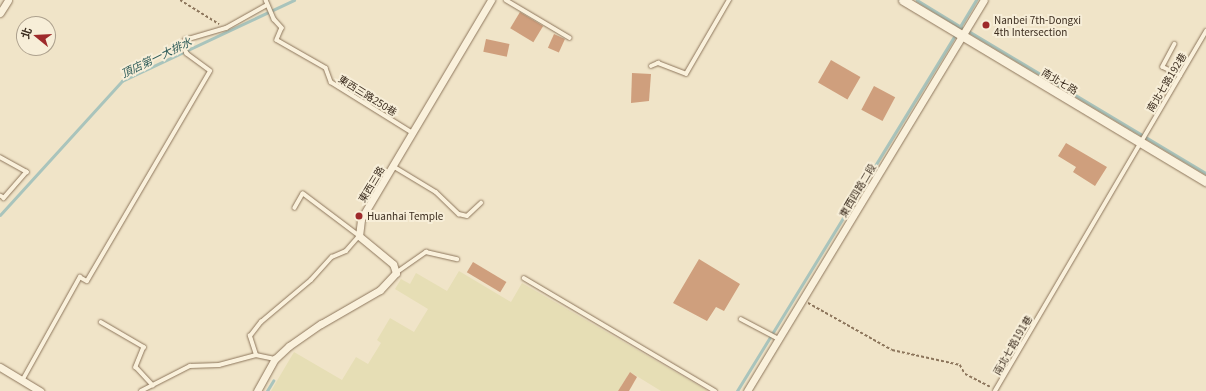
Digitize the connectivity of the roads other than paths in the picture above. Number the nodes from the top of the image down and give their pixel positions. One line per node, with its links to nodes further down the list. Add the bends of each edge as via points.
1 (8, 0): 9 (street)
2 (266, 0): 8 (lane, 東西三路250巷)
3 (491, 0): 16 (street, 東西三路)
4 (506, 0): 12 (lane)
5 (729, 0): 14 (lane, via 686,74 658,63)
6 (902, 0): 11 (street, 南北七路)
7 (984, 0): 11 (street, 東西四路二段)
8 (267, 5): 16 (lane, 東西三路250巷, via 282,28 277,40 326,68 331,82); 34 (lane, via 226,28 185,40 182,46 187,54 210,71 87,281 80,277)
9 (0, 13)
10 (1206, 31): 15 (lane, 南北七路192巷)
11 (964, 36): 17 (street, 南北七路); 30 (street, 東西四路二段)
12 (570, 38)
13 (1175, 44): 15 (lane, via 1164,67)
14 (651, 66)
15 (1180, 75): 17 (lane, 南北七路192巷)
16 (414, 133): 19 (street, 東西三路)
17 (1140, 141): 20 (street, 南北七路); 36 (lane, 南北七路191巷)
18 (0, 157): 21 (lane, via 27,172 4,198)
19 (393, 166): 22 (lane, via 436,192 458,214 467,216); 24 (street, 東西三路, via 361,219)
20 (1206, 181)
21 (0, 196)
22 (481, 203)
23 (295, 208): 24 (lane, via 303,194)
24 (359, 236): 26 (street, via 393,264); 31 (lane, via 346,251 332,258 293,296 261,322 250,336)
25 (457, 259): 26 (lane, via 426,252)
26 (396, 273): 32 (street, via 380,290 321,324)
27 (524, 278): 40 (lane)
28 (741, 319): 30 (lane)
29 (101, 322): 35 (lane, via 144,347 136,367)
30 (779, 339): 41 (street, 東西四路二段)
31 (256, 355): 32 (lane); 35 (lane, via 219,365 190,366)
32 (274, 359): 39 (street)
33 (0, 367): 34 (street)
34 (22, 381): 37 (street)
35 (153, 385): 38 (lane)
36 (995, 390)
37 (40, 391)
38 (141, 391)
39 (257, 391)
40 (715, 391)
41 (747, 391)

